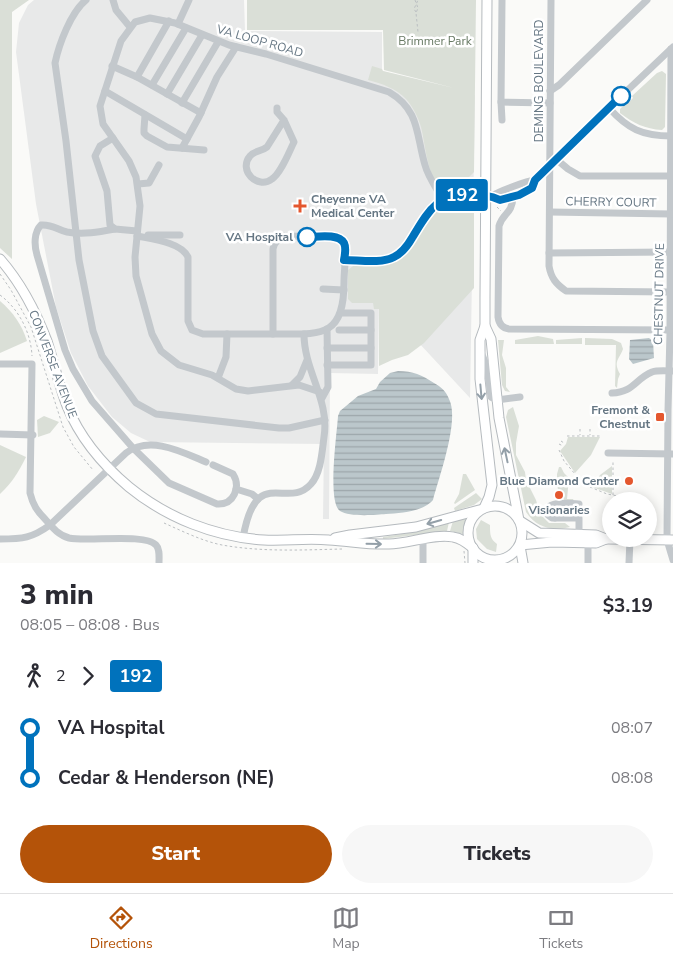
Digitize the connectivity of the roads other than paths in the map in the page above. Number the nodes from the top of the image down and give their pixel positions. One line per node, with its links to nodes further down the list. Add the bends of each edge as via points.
1 (86, 0): 48 (street, via 80,4 72,20 55,63)
2 (113, 0): 10 (street, via 116,10)
3 (189, 0): 9 (street)
4 (487, 0): 42 (main road)
5 (502, 0): 23 (street)
6 (551, 0): 21 (street, DEMING BOULEVARD)
7 (647, 0): 21 (street, via 559,86)
8 (170, 22): 9 (street, VA LOOP ROAD); 10 (street, VA LOOP ROAD, via 145,18); 18 (street)
9 (178, 24): 11 (street, VA LOOP ROAD)
10 (130, 27): 17 (street)
11 (186, 28): 12 (street, VA LOOP ROAD); 19 (street)
12 (202, 35): 13 (street, VA LOOP ROAD); 22 (street)
13 (218, 42): 14 (street, VA LOOP ROAD); 24 (street)
14 (236, 47): 28 (street, via 217,77); 44 (street, VA LOOP ROAD, via 378,87 394,95 416,123 425,166)
15 (672, 48): 16 (street, CHESTNUT DRIVE); 27 (street)
16 (672, 64): 32 (street, CHESTNUT DRIVE)
17 (112, 66): 18 (street); 20 (street)
18 (137, 77): 19 (street)
19 (152, 85): 22 (street)
20 (105, 91): 29 (street); 33 (street, via 100,114)
21 (550, 91): 25 (street, DEMING BOULEVARD)
22 (167, 94): 24 (street)
23 (502, 102): 25 (street); 31 (street)
24 (182, 103): 28 (street)
25 (550, 103): 37 (street, DEMING BOULEVARD)
26 (278, 108): 30 (street, via 277,112)
27 (609, 108): 32 (street, via 636,130); 37 (street)
28 (201, 113): 34 (street)
29 (145, 115): 34 (street); 35 (street, via 144,133 164,146)
30 (284, 120): 30 (street, via 267,147 248,158 246,169 251,178 261,182 271,180 278,172 294,142)
31 (502, 120)
32 (671, 136): 39 (street, CHESTNUT DRIVE)
33 (113, 138): 41 (street, via 129,161); 47 (street, via 100,146 95,156 107,192 108,222)
34 (187, 140): 35 (street)
35 (182, 148): 36 (street)
36 (204, 150)
37 (553, 161): 39 (street, via 580,176); 40 (street); 45 (street, DEMING BOULEVARD)
38 (159, 165): 41 (street, via 149,182)
39 (672, 176): 46 (street, CHESTNUT DRIVE)
40 (535, 180): 42 (street); 43 (street, via 532,188)
41 (138, 184): 49 (street)
42 (489, 196): 43 (street, via 500,200); 44 (street, via 458,195); 59 (main road)
43 (514, 197): 63 (street, via 511,210 499,226 498,317 502,327 509,330)
44 (442, 200): 54 (street, via 431,209 404,250 395,257)
45 (550, 212): 46 (street, CHERRY COURT); 51 (street, DEMING BOULEVARD)
46 (671, 214): 52 (street, CHESTNUT DRIVE)
47 (115, 229): 48 (street); 49 (street)
48 (76, 232): 81 (street, via 96,340 102,356 136,403 156,414 264,427 290,428); 84 (street, via 49,224 41,225 36,231 36,255 73,369 92,401)
49 (137, 233): 50 (street); 64 (street, via 186,253 190,328 199,333); 74 (street, via 136,276 158,347 179,365)
50 (180, 235)
51 (549, 252): 52 (street); 57 (street, DEMING BOULEVARD, via 551,276 566,290)
52 (671, 252): 57 (street, CHESTNUT DRIVE)
53 (0, 259): 87 (main road, CONVERSE AVENUE, via 21,286 42,329 78,428)
54 (344, 260): 56 (street); 65 (street, via 344,243 337,238 280,238 273,248)
55 (323, 288): 56 (street)
56 (344, 290): 58 (street)
57 (671, 292): 63 (street, CHESTNUT DRIVE)
58 (341, 313): 60 (street); 62 (street, via 371,313)
59 (485, 326): 69 (main road); 79 (main road, via 490,339)
60 (327, 329): 66 (street); 67 (street)
61 (339, 330): 62 (street)
62 (371, 330): 68 (street)
63 (671, 331): 73 (street, CHESTNUT DRIVE)
64 (227, 334): 65 (street); 74 (street, via 226,358)
65 (273, 334): 66 (street)
66 (304, 334): 70 (street)
67 (327, 348): 68 (street); 72 (street)
68 (371, 348): 72 (street, via 370,365)
69 (480, 350): 79 (street, via 487,367 491,397); 92 (main road, one-way to 92, via 492,485)
70 (307, 360): 75 (street); 77 (street)
71 (0, 364): 83 (street, via 32,364)
72 (327, 365): 77 (street, via 328,387)
73 (671, 371): 76 (street, via 651,372 631,388); 80 (street, CHESTNUT DRIVE)
74 (218, 378): 75 (street, via 241,391)
75 (292, 385): 77 (street, via 304,386)
76 (612, 393)
77 (320, 395): 81 (street)
78 (520, 397): 79 (street)
79 (497, 400): 93 (main road, one-way to 79)
80 (670, 411): 86 (street, CHESTNUT DRIVE)
81 (326, 420): 90 (street, via 320,462 310,486 294,493 270,493)
82 (0, 434): 83 (street)
83 (33, 435): 94 (street, via 30,493 34,508)
84 (133, 448): 87 (street); 88 (street, via 167,447 233,474); 88 (street, via 170,483 217,504 230,501)
85 (608, 453): 86 (street)
86 (670, 454): 89 (street, CHESTNUT DRIVE)
87 (110, 469): 94 (street); 97 (main road, CONVERSE AVENUE, via 144,499 165,512 195,526)
88 (236, 489): 90 (street)
89 (670, 495): 102 (street, CHESTNUT DRIVE)
90 (258, 499): 97 (street, via 252,507)
91 (579, 506): 95 (street, via 550,505 547,509 548,515 555,518 579,518)
92 (482, 509): 93 (main road, via 501,506); 99 (main road, CONVERSE AVENUE, one-way to 99, via 416,527); 107 (main road, via 469,527)
93 (520, 520): 95 (main road, via 539,533); 105 (main road, via 523,533)
94 (50, 525): 98 (street, via 24,538); 110 (street, via 70,538 152,542 157,545)
95 (579, 534): 96 (main road)
96 (602, 537)
97 (244, 538): 99 (main road, CONVERSE AVENUE)
98 (0, 539)
99 (329, 540): 100 (main road, CONVERSE AVENUE, one-way to 100, via 370,544)
100 (423, 540): 107 (main road, CONVERSE AVENUE, via 453,537); 111 (street)
101 (657, 540): 102 (main road)
102 (670, 540): 108 (street, CHESTNUT DRIVE)
103 (602, 541): 104 (main road)
104 (588, 543): 105 (main road); 114 (street)
105 (520, 545): 109 (main road, via 512,555); 113 (main road)
106 (630, 547): 115 (street)
107 (470, 548): 109 (main road, via 484,558); 112 (main road)
108 (673, 560)
109 (499, 561)
110 (159, 563)
111 (423, 563)
112 (473, 563)
113 (523, 563)
114 (588, 563)
115 (630, 563)

